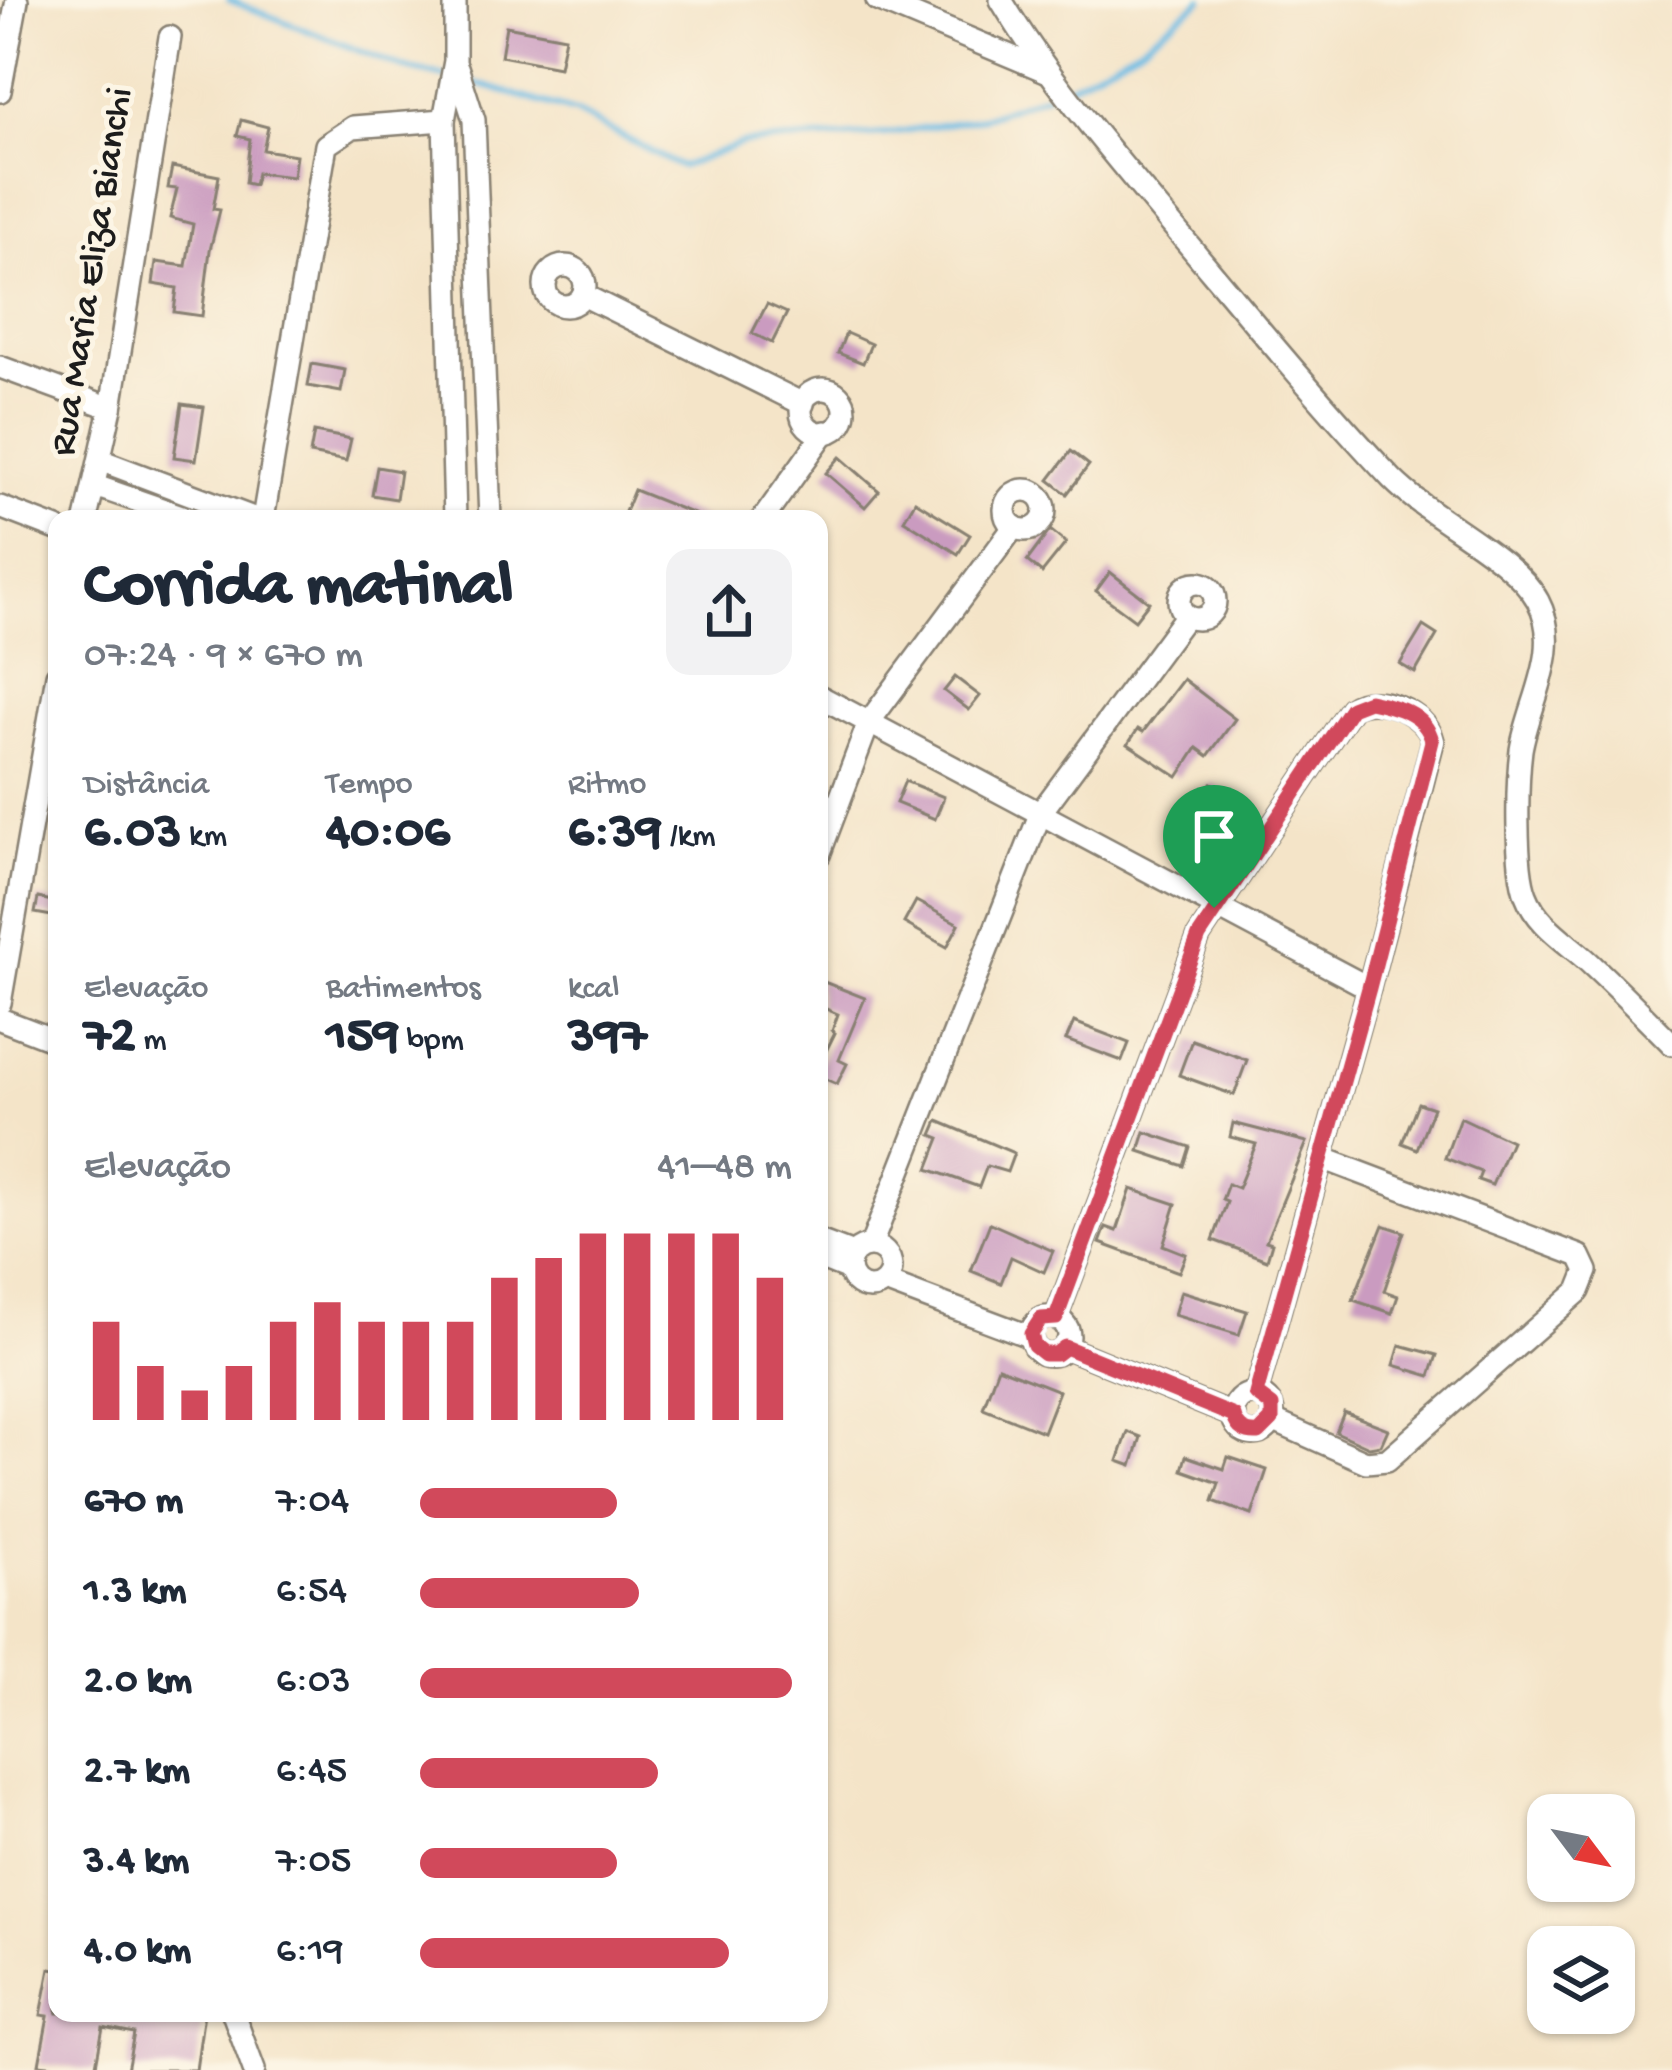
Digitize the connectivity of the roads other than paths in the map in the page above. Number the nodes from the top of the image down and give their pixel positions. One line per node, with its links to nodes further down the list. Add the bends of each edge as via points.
1 (17, 0): 8 (street)
2 (455, 0): 7 (street)
3 (877, 0): 6 (street)
4 (1001, 0): 6 (street)
5 (170, 37): 13 (street, Rua Maria Eliza Bianchi)
6 (1046, 71): 38 (street, via 1391,478 1508,567 1538,600 1548,647 1521,751 1526,897 1546,926)
7 (457, 91): 9 (street); 23 (street, via 474,120)
8 (0, 92)
9 (445, 120): 21 (street, via 353,127 326,145); 22 (street)
10 (583, 295): 12 (street)
11 (0, 367): 13 (street)
12 (803, 404): 14 (street, via 806,424); 14 (street, via 824,389 842,399 843,420)
13 (111, 408): 15 (street, Rua Maria Eliza Bianchi)
14 (825, 432): 24 (street)
15 (100, 460): 16 (street, Rua Maria Eliza Bianchi); 20 (street)
16 (95, 486): 18 (street, Rua Maria Eliza Bianchi); 19 (street)
17 (0, 507): 25 (street)
18 (88, 510)
19 (164, 510)
20 (235, 510)
21 (261, 510)
22 (455, 510)
23 (490, 510)
24 (769, 510)
25 (48, 526)
26 (1013, 526): 29 (street)
27 (1186, 616): 31 (street)
28 (828, 701): 29 (street)
29 (869, 722): 31 (street); 32 (street)
30 (48, 727): 35 (street)
31 (1041, 812): 33 (street); 41 (street)
32 (828, 831)
33 (1214, 908): 34 (street); 34 (street, via 1351,708 1369,701 1402,710 1431,730 1432,741); 44 (street)
34 (1369, 988): 39 (street)
35 (0, 1003)
36 (0, 1018): 37 (street)
37 (48, 1037)
38 (1672, 1044)
39 (1322, 1158): 45 (street); 46 (street, via 1580,1256 1587,1271 1579,1291 1387,1460 1366,1462)
40 (828, 1245): 41 (street)
41 (858, 1257): 42 (street); 43 (street, via 887,1254); 43 (street, via 855,1282 866,1288)
42 (828, 1258)
43 (888, 1277): 44 (street)
44 (1051, 1332): 45 (street)
45 (1242, 1404): 46 (street, via 1272,1406); 46 (street, via 1241,1430 1264,1430)
46 (1272, 1420)
47 (235, 2022): 48 (street)
48 (254, 2070)

